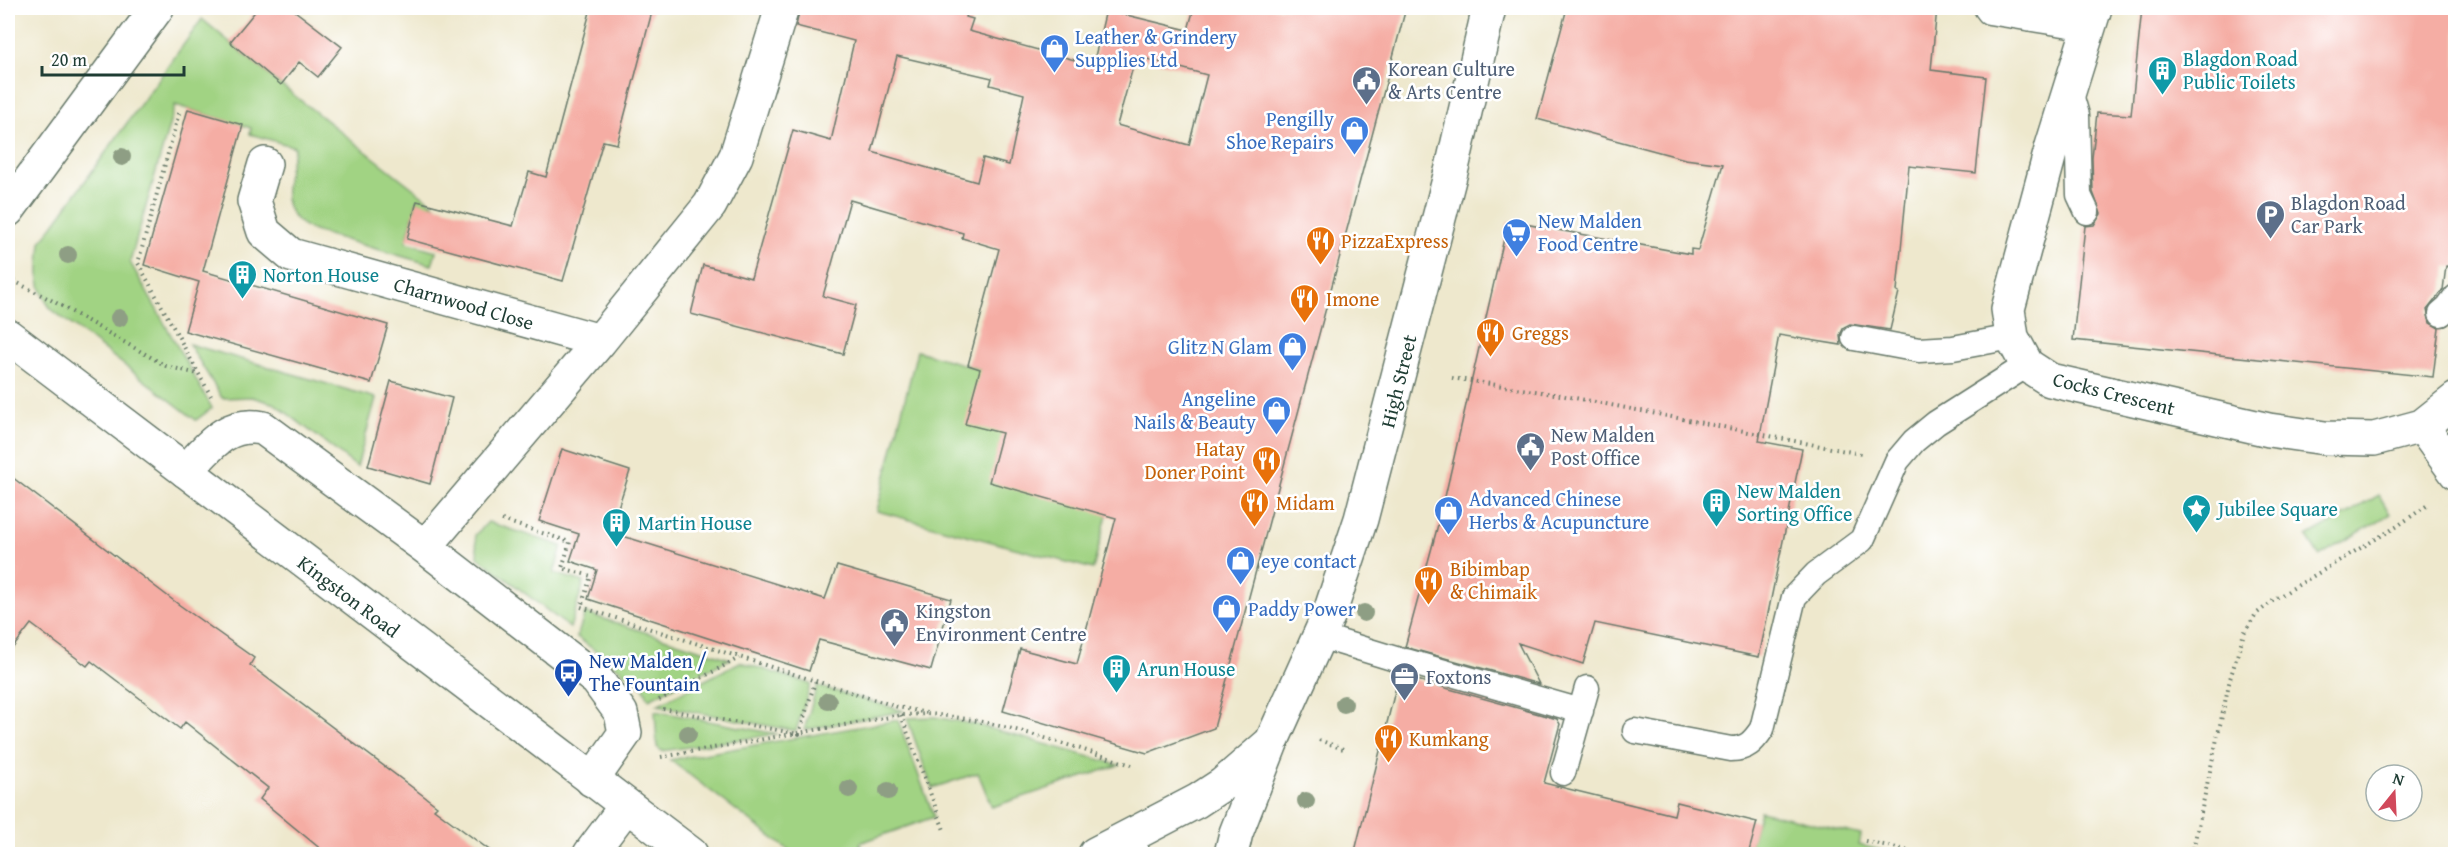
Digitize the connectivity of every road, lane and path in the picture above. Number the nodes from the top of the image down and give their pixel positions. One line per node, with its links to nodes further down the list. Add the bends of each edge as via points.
1 (157, 8): 9 (street)
2 (782, 8): 14 (street, via 736,156 710,205)
3 (1489, 8): 29 (street, High Street, via 1397,387 1361,519)
4 (1986, 8): 5 (lane, via 1989,12)
5 (2092, 18): 6 (street)
6 (2070, 91): 10 (lane, via 2077,116 2079,195); 15 (street, via 2008,309)
7 (179, 112): 16 (path, via 138,263)
8 (265, 164): 14 (street, Charnwood Close, via 254,201 264,232 291,255)
9 (8, 210)
10 (2087, 212)
11 (8, 278): 16 (path, via 166,366)
12 (8, 336): 22 (street, Kingston Road)
13 (1854, 338): 15 (lane, via 1919,350)
14 (600, 341): 26 (street)
15 (2020, 351): 20 (street, Cocks Crescent, via 2050,380 2280,432 2374,439); 21 (lane, via 1914,441)
16 (199, 374): 19 (path)
17 (1452, 378): 21 (path, via 1560,395)
18 (2456, 399): 20 (street, Cocks Crescent)
19 (215, 403)
20 (2422, 426): 23 (street)
21 (1897, 461): 38 (lane, via 1862,540 1816,574 1794,597 1762,729 1754,741 1743,749 1731,749)
22 (186, 471): 26 (street, via 233,429 249,425 262,428); 46 (street, Kingston Road)
23 (2456, 473)
24 (2433, 501): 57 (path, via 2256,614 2244,633 2230,679)
25 (498, 519): 27 (path, via 570,542 562,568 591,576)
26 (425, 547): 46 (street, via 597,680 621,713 625,733)
27 (581, 607): 28 (path); 30 (path)
28 (578, 617)
29 (1320, 636): 35 (lane); 41 (street, High Street)
30 (739, 658): 31 (path); 33 (path)
31 (815, 682): 36 (path); 39 (path)
32 (1587, 688): 35 (lane)
33 (658, 700)
34 (659, 708): 39 (path)
35 (1581, 711): 45 (lane)
36 (936, 714): 37 (path); 44 (path, via 978,721)
37 (901, 715): 39 (path); 48 (path)
38 (1635, 731)
39 (799, 734): 43 (path)
40 (1316, 739): 42 (path)
41 (1271, 743): 52 (street, High Street, via 1224,784); 55 (street, High Street)
42 (1343, 749)
43 (661, 757)
44 (1132, 765)
45 (1563, 773)
46 (592, 780): 47 (street, Kingston Road)
47 (626, 806): 50 (street); 51 (street, Kingston Road)
48 (944, 830)
49 (1865, 841): 56 (path)
50 (590, 855)
51 (691, 855)
52 (1095, 855)
53 (1117, 855): 54 (street)
54 (1132, 855)
55 (1231, 855)
56 (1925, 855)
57 (2192, 855)

